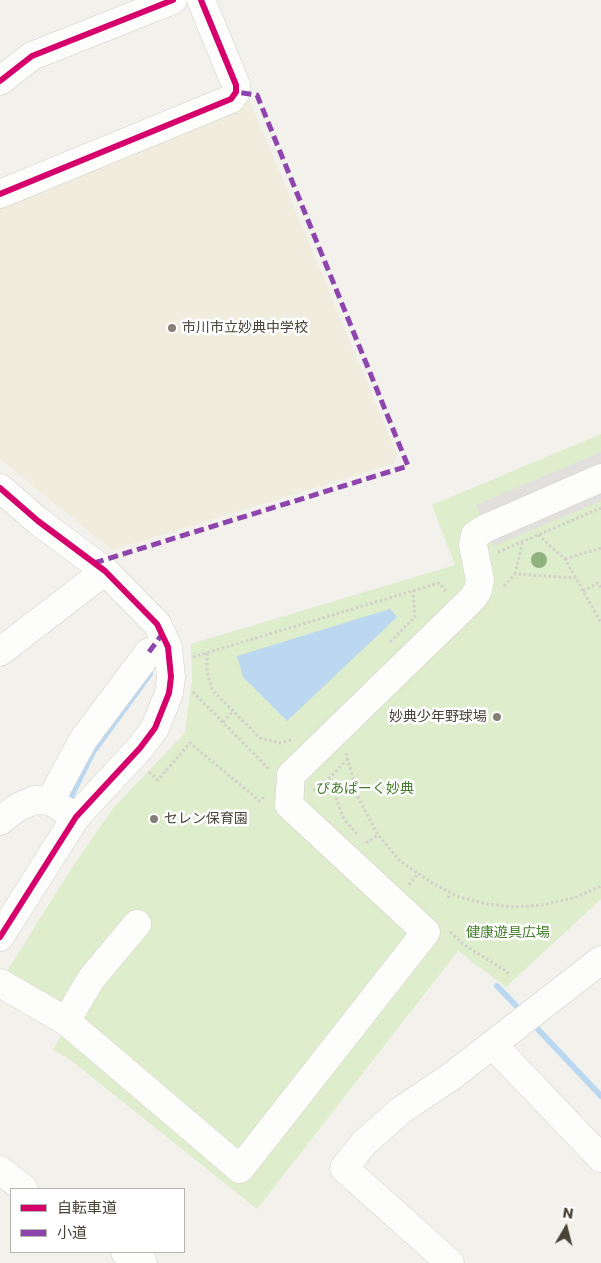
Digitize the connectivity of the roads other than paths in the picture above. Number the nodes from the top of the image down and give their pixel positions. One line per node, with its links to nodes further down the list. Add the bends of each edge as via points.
1 (173, 0): 3 (street, via 32,56)
2 (200, 0): 4 (street, via 236,84 236,92 230,99)
3 (0, 81)
4 (0, 194)
5 (601, 478): 17 (street, via 475,535 472,545 480,580 473,598 290,775 290,805 426,932 240,1169)
6 (0, 488): 7 (street)
7 (105, 571): 8 (street); 11 (street, via 163,633 171,661 170,693 155,728 140,748)
8 (0, 652)
9 (149, 652): 10 (street, via 82,740)
10 (50, 801): 11 (street); 12 (street, via 35,800)
11 (76, 816): 14 (street)
12 (0, 821)
13 (137, 924): 17 (street, via 91,979)
14 (6, 928)
15 (601, 960): 18 (street)
16 (0, 983): 17 (street)
17 (66, 1022)
18 (501, 1038): 19 (street); 24 (street, via 400,1111 364,1143 344,1168)
19 (601, 1158)
20 (0, 1170): 21 (street)
21 (23, 1188)
22 (127, 1253): 23 (street)
23 (143, 1263)
24 (450, 1263)

